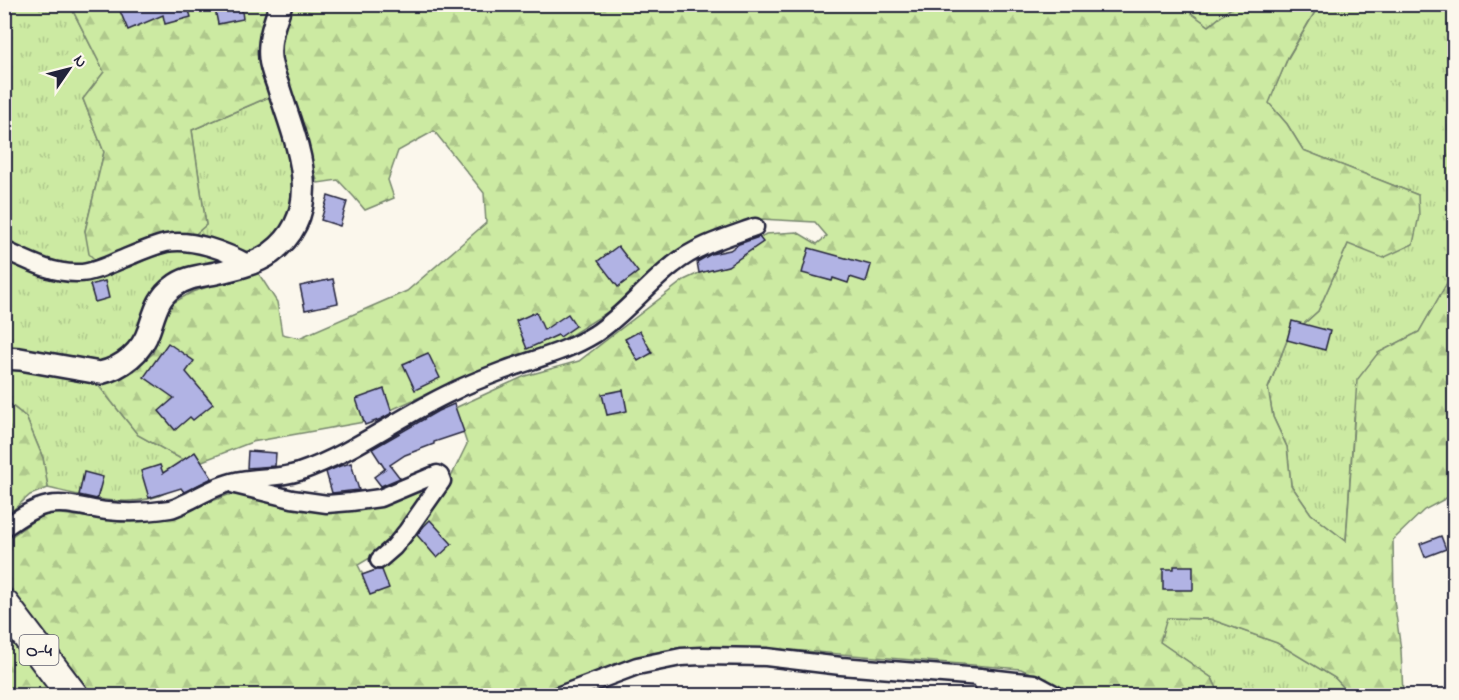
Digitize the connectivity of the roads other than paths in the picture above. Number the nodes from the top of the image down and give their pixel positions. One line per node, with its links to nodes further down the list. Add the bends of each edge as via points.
1 (280, 4): 4 (street, via 270,56 297,147 304,197 290,235 270,254)
2 (755, 227): 6 (street, via 674,264 610,324 568,349 454,391 337,456 301,471)
3 (4, 250): 4 (street, via 25,261 68,273 94,270 176,242 227,252)
4 (249, 264): 5 (street, via 194,277 172,287 159,300 149,332 139,348 111,370 100,373)
5 (4, 358)
6 (228, 483): 7 (street, via 172,509 122,512 48,505 24,514); 8 (street, via 327,504 380,498 440,476 442,481 408,531)
7 (4, 528)
8 (379, 560)
9 (4, 605): 11 (highway, O-4)
10 (980, 677): 12 (street, via 766,657 702,656 637,666); 13 (street); 14 (street, via 1034,683)
11 (73, 696)
12 (556, 696)
13 (989, 696)
14 (1059, 696)

